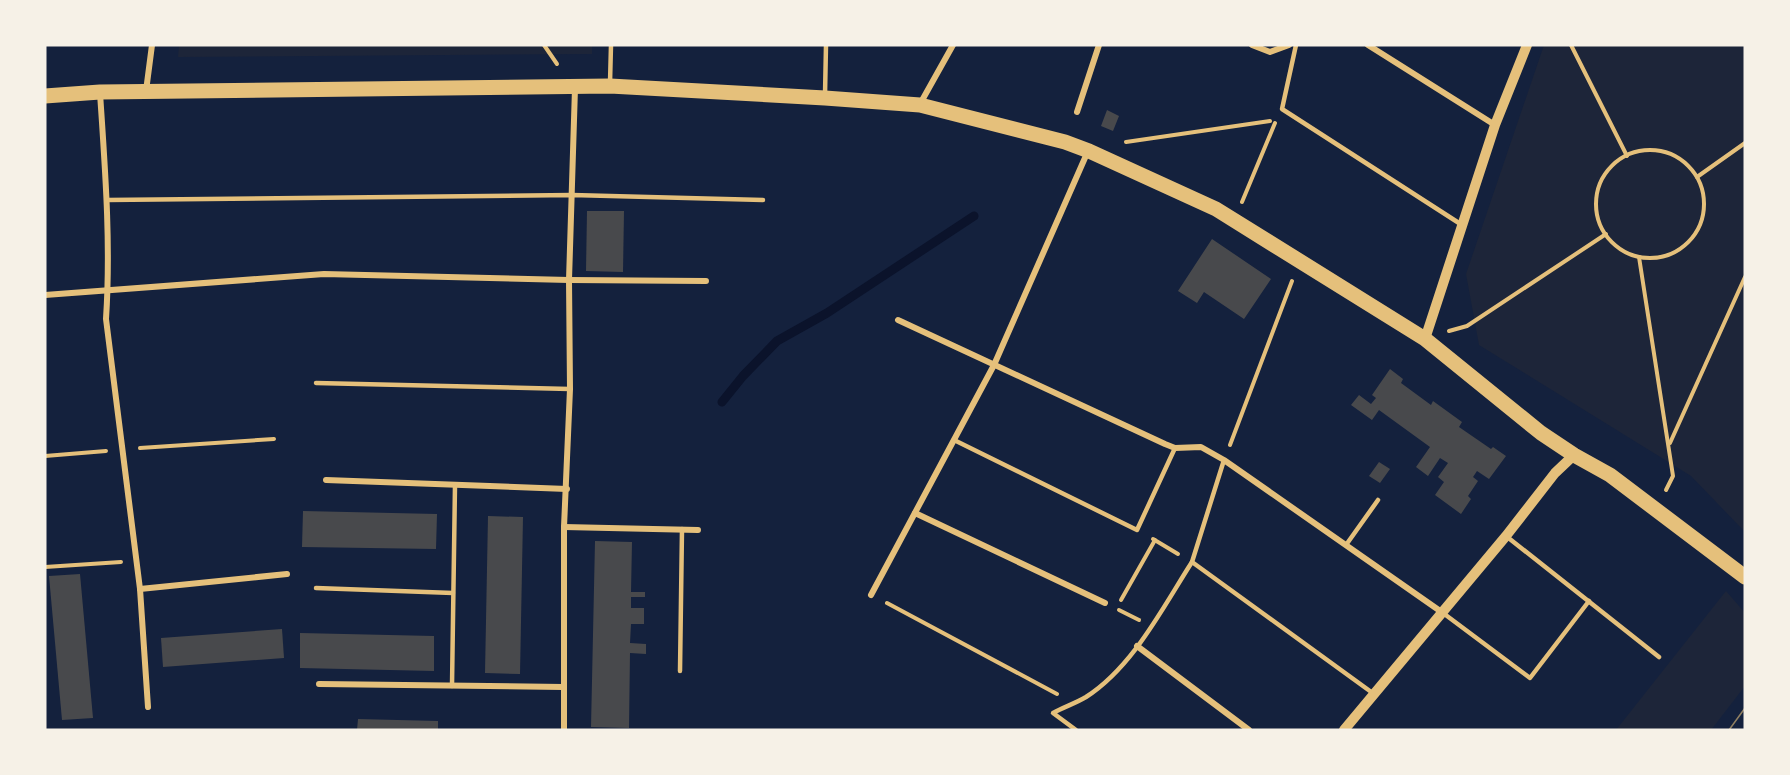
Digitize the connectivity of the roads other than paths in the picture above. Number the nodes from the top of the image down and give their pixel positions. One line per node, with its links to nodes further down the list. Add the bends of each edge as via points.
1 (152, 45): 15 (street)
2 (611, 45): 12 (lane)
3 (826, 45): 17 (lane)
4 (953, 45): 18 (street)
5 (1099, 45): 19 (street)
6 (1252, 45): 7 (street, via 1270,52)
7 (1289, 45)
8 (1296, 45): 25 (lane, via 1282,109)
9 (1368, 45): 11 (street)
10 (1527, 45): 20 (street)
11 (1377, 47): 20 (street)
12 (610, 86): 13 (main road); 17 (main road)
13 (574, 87): 15 (main road); 22 (street)
14 (100, 92): 15 (main road); 16 (main road); 23 (street)
15 (146, 92)
16 (45, 96)
17 (825, 98): 18 (main road)
18 (920, 105): 21 (main road)
19 (1077, 112)
20 (1495, 125): 25 (street)
21 (1089, 151): 31 (main road, via 1216,209); 32 (street)
22 (572, 195): 23 (lane); 24 (lane); 26 (street)
23 (107, 200): 28 (street)
24 (763, 200)
25 (1462, 225): 31 (street)
26 (569, 280): 27 (street); 28 (street, via 324,274); 34 (street)
27 (706, 281)
28 (108, 289): 29 (street); 52 (street, via 106,319)
29 (45, 295)
30 (898, 320): 32 (street)
31 (1425, 339): 37 (main road)
32 (994, 365): 35 (street); 36 (street)
33 (316, 383): 34 (lane)
34 (570, 389): 41 (street)
35 (954, 440): 36 (lane, via 1137,530); 43 (street)
36 (1175, 448): 38 (street, via 1201,447)
37 (1574, 455): 47 (street); 51 (main road, via 1610,475)
38 (1224, 460): 48 (street); 49 (lane)
39 (326, 480): 40 (street)
40 (456, 485): 41 (street); 54 (lane)
41 (567, 489): 44 (street)
42 (1378, 500): 48 (lane)
43 (915, 513): 55 (street); 57 (street)
44 (564, 528): 45 (street); 64 (street)
45 (682, 530): 46 (street); 61 (lane)
46 (698, 530)
47 (1506, 536): 56 (lane); 58 (street)
48 (1346, 545): 58 (street)
49 (1192, 562): 59 (lane); 65 (lane)
50 (287, 574): 52 (street)
51 (1745, 577)
52 (140, 588): 66 (street)
53 (316, 588): 54 (lane)
54 (453, 593): 63 (lane)
55 (871, 594)
56 (1589, 601): 58 (lane, via 1530,678); 60 (lane)
57 (1105, 603)
58 (1443, 613): 65 (street)
59 (1137, 646): 68 (lane, via 1086,697 1053,713); 69 (street)
60 (1659, 657)
61 (680, 671)
62 (319, 684): 63 (street)
63 (452, 686): 64 (street)
64 (563, 687): 67 (street)
65 (1374, 694): 70 (street)
66 (148, 707)
67 (564, 730)
68 (1076, 730)
69 (1249, 730)
70 (1344, 730)

